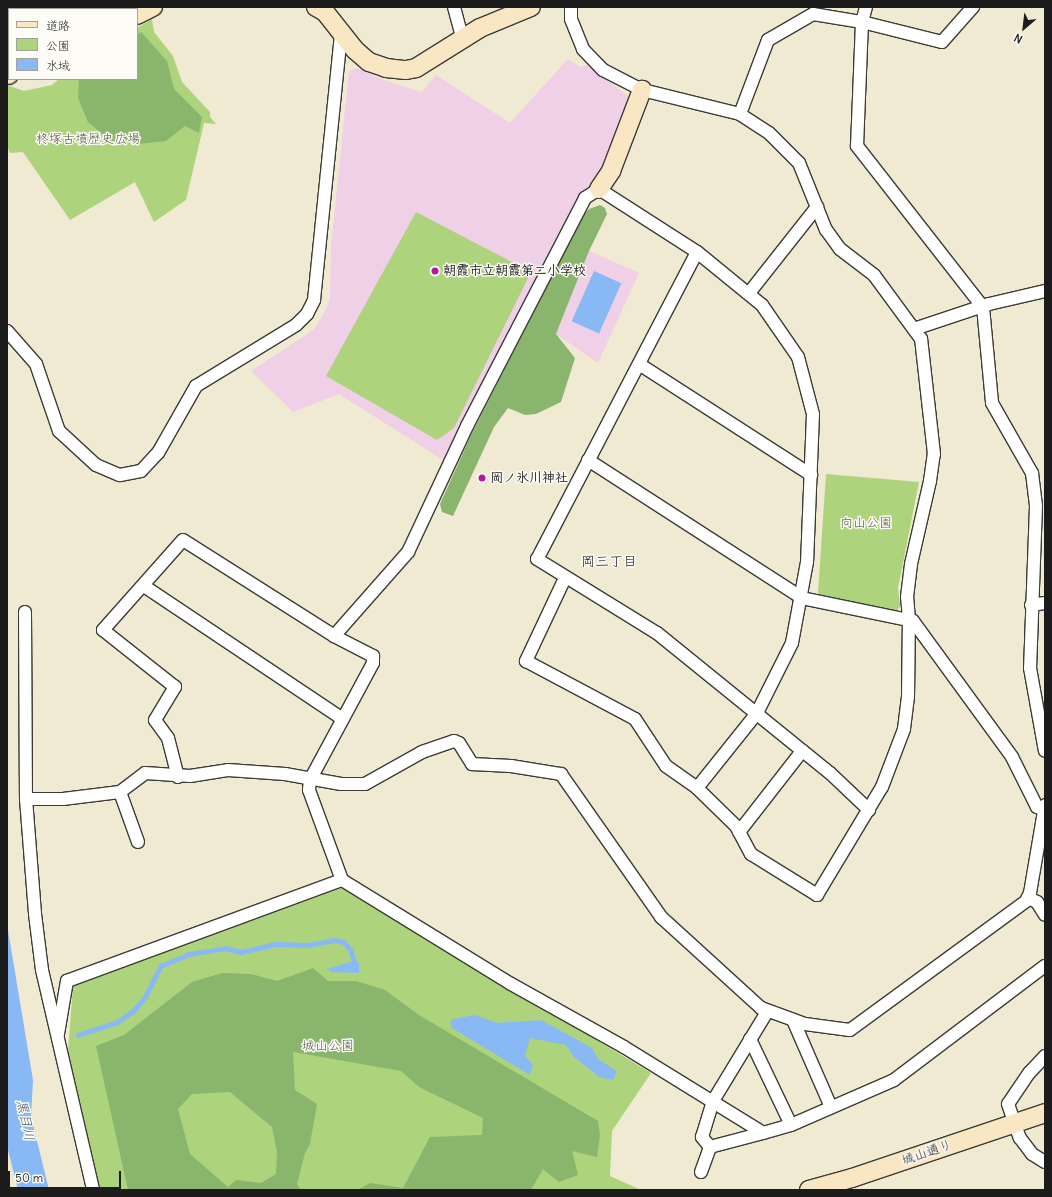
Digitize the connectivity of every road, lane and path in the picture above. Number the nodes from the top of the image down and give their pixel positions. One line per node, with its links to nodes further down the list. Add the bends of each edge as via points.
1 (316, 7): 8 (street, via 325,12)
2 (454, 7): 9 (street)
3 (531, 7): 9 (street)
4 (571, 7): 10 (street, via 571,19 583,49 603,70)
5 (866, 7): 7 (street)
6 (973, 7): 7 (street, via 942,42)
7 (862, 22): 11 (street, via 813,14 768,40); 17 (street, via 857,146)
8 (341, 34): 9 (street, via 369,62 386,68 406,70 416,68); 19 (street, via 314,300 307,314 296,325 196,386 158,453 141,471 120,475 96,465 59,431 36,364)
9 (462, 36)
10 (642, 90): 11 (street); 12 (street, via 611,170)
11 (740, 114): 13 (street, via 768,133 799,162)
12 (599, 189): 14 (street); 30 (street, via 585,198 467,426 408,552)
13 (817, 207): 16 (street); 18 (street, via 826,230 840,249 874,275)
14 (697, 252): 16 (street); 20 (street)
15 (1045, 291): 17 (street)
16 (749, 293): 22 (street, via 762,305 798,357 813,414)
17 (983, 307): 18 (street); 27 (street, via 992,403 1032,473 1036,506)
18 (914, 329): 29 (street, via 921,340 934,454 910,564 906,597)
19 (7, 331)
20 (639, 364): 21 (street); 22 (street)
21 (588, 460): 23 (street, via 536,558); 25 (street)
22 (811, 475): 25 (street)
23 (565, 578): 31 (street, via 657,633); 37 (street, via 526,660 635,719 666,766)
24 (144, 586): 30 (street, via 184,540); 32 (street); 35 (street, via 103,630 175,687 155,720 168,738)
25 (802, 598): 29 (street); 31 (street, via 792,643)
26 (1045, 603): 27 (street)
27 (1031, 605): 34 (street, via 1030,668)
28 (25, 612): 39 (street)
29 (909, 619): 40 (street, via 913,621 1012,757 1037,807); 41 (street, via 908,697 904,729 882,787)
30 (334, 636): 32 (street, via 373,656 373,663)
31 (756, 713): 33 (street); 37 (street)
32 (343, 719): 36 (street)
33 (802, 751): 41 (street); 42 (street)
34 (1045, 751)
35 (178, 777): 36 (street, via 228,770 285,774); 38 (street, via 145,773)
36 (310, 780): 44 (street, via 309,790); 48 (street, via 365,784 422,752 454,741 459,743 472,764 511,766 561,774 661,917)
37 (698, 788): 42 (street)
38 (120, 792): 39 (street, via 63,799); 43 (street)
39 (26, 799): 50 (street, via 38,942)
40 (1045, 808): 45 (street)
41 (869, 810): 42 (street, via 817,895 751,854)
42 (739, 832)
43 (138, 842)
44 (342, 880): 50 (street, via 67,981); 53 (street, via 511,984 624,1047)
45 (1028, 898): 46 (street, via 1037,902); 49 (street, via 850,1030)
46 (1045, 915)
47 (1045, 966): 54 (street, via 894,1080)
48 (767, 1012): 49 (street); 51 (street)
49 (793, 1020): 54 (street)
50 (58, 1034): 62 (street)
51 (750, 1040): 53 (street); 57 (street)
52 (1045, 1056): 56 (street, via 1008,1104)
53 (713, 1101): 58 (street); 59 (street, via 702,1137)
54 (831, 1107): 57 (street)
55 (1045, 1114): 56 (street, 城山通り)
56 (1014, 1124): 60 (street, via 1032,1154); 63 (street, 城山通り)
57 (791, 1125): 58 (street)
58 (763, 1133): 59 (street)
59 (710, 1147): 61 (street)
60 (1045, 1162)
61 (700, 1172)
62 (93, 1190)
63 (809, 1190)

